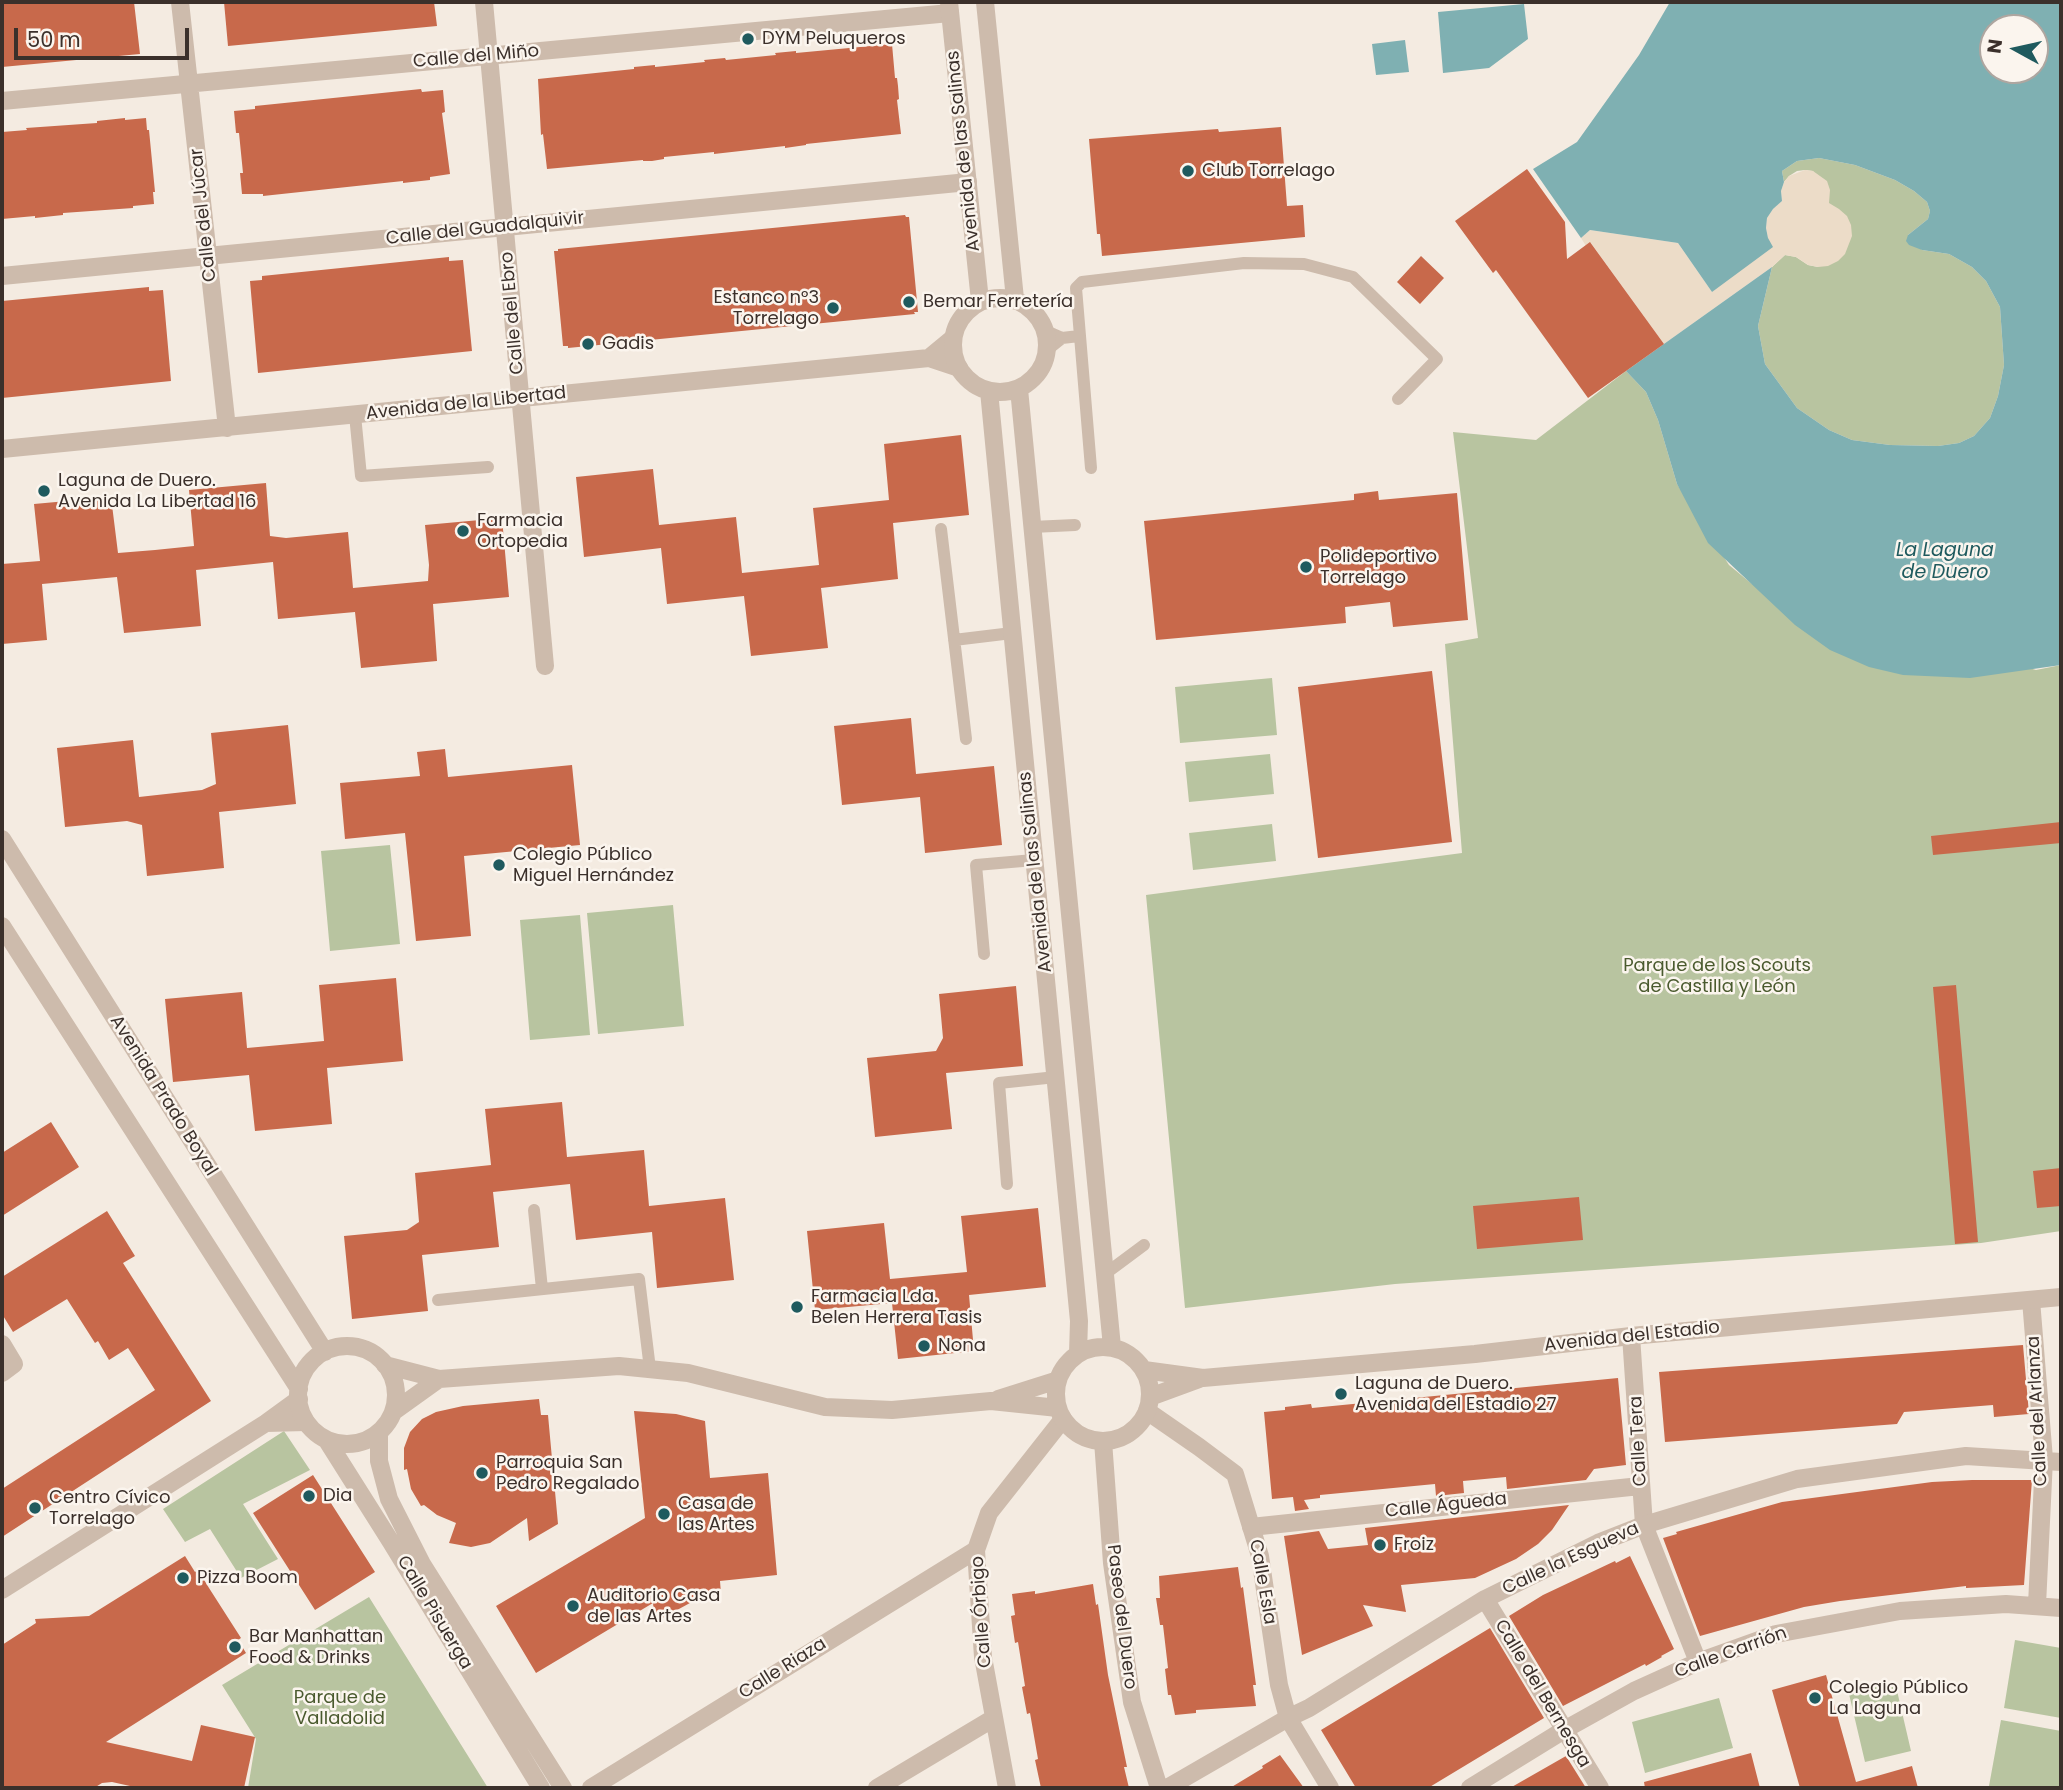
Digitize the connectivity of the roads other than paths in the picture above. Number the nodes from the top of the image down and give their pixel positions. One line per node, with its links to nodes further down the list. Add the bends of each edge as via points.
1 (180, 2): 6 (street, Calle del Júcar)
2 (484, 2): 5 (street, Calle del Ebro)
3 (985, 2): 12 (street, Avenida de las Salinas)
4 (949, 7): 5 (street, Calle del Miño); 8 (street, Avenida de las Salinas)
5 (490, 56): 6 (street, Calle del Miño); 9 (street, Calle del Ebro)
6 (189, 84): 7 (street, Calle del Miño); 10 (street, Calle del Júcar)
7 (2, 101)
8 (968, 182): 9 (street, Calle del Guadalquivir); 13 (street, Avenida de las Salinas)
9 (505, 227): 10 (street, Calle del Guadalquivir); 21 (street, Calle del Ebro)
10 (209, 256): 11 (street, Calle del Guadalquivir); 24 (street, Calle del Júcar)
11 (2, 276)
12 (1015, 299): 13 (street); 14 (street)
13 (980, 301): 16 (street, via 956,325)
14 (1054, 335): 15 (lane); 19 (street, via 1038,374)
15 (1079, 336): 22 (lane, via 1076,288 1082,282 1244,263 1304,264 1353,277 1437,359); 27 (lane)
16 (953, 340): 17 (street); 18 (street)
17 (929, 358): 18 (street, Avenida de la Libertad); 21 (street, Avenida de la Libertad)
18 (958, 369): 20 (street)
19 (1019, 389): 20 (street); 29 (street, Avenida de las Salinas)
20 (989, 391): 31 (street, Avenida de las Salinas)
21 (520, 398): 23 (street, Avenida de la Libertad); 33 (street, Calle del Ebro)
22 (1398, 399)
23 (355, 415): 24 (street, Avenida de la Libertad); 26 (lane, via 360,476)
24 (227, 428): 25 (street, Avenida de la Libertad)
25 (2, 449)
26 (488, 467)
27 (1091, 468)
28 (1075, 524): 29 (lane)
29 (1032, 527): 43 (street, Avenida de las Salinas)
30 (941, 529): 32 (lane)
31 (1012, 632): 32 (lane); 36 (street, Avenida de las Salinas)
32 (954, 640): 34 (lane)
33 (545, 666)
34 (966, 739)
35 (2, 839): 51 (street, Avenida Prado Boyal)
36 (1034, 860): 38 (lane, via 976,865); 39 (street, Avenida de las Salinas)
37 (2, 926): 60 (street)
38 (984, 954)
39 (1056, 1077): 40 (lane, via 999,1083); 52 (street, Avenida de las Salinas, via 1079,1321)
40 (1007, 1184)
41 (534, 1210): 44 (lane)
42 (1144, 1245): 43 (lane)
43 (1105, 1275): 50 (street, Avenida de las Salinas)
44 (542, 1289): 46 (lane); 54 (lane, via 639,1279)
45 (2061, 1297): 47 (street, Avenida del Estadio)
46 (438, 1300)
47 (2031, 1300): 48 (street, Avenida del Estadio); 70 (street, Calle del Arlanza)
48 (1631, 1336): 57 (street, Avenida del Estadio); 71 (street, Calle Tera)
49 (2, 1344): 56 (street, via 15,1364)
50 (1112, 1348): 52 (street); 55 (street, via 1125,1352)
51 (325, 1352): 53 (street, via 338,1347 366,1350); 60 (street, via 307,1367)
52 (1078, 1354): 59 (street)
53 (385, 1365): 58 (street); 63 (street, via 394,1379)
54 (650, 1369): 58 (street, via 619,1366); 61 (street, via 688,1373 825,1408 891,1410)
55 (1144, 1370): 57 (street, Avenida del Estadio); 62 (street)
56 (2, 1373)
57 (1203, 1378): 62 (street, Avenida del Estadio)
58 (439, 1379): 63 (street)
59 (1058, 1380): 61 (street); 64 (street)
60 (299, 1394): 65 (street); 66 (street)
61 (991, 1401): 64 (street)
62 (1148, 1404): 69 (street, via 1140,1423 1129,1433); 73 (street, Calle Esla, via 1235,1474)
63 (393, 1412): 67 (street)
64 (1060, 1413): 69 (street, via 1080,1436); 74 (street, Calle Órbigo, via 989,1513)
65 (306, 1422): 66 (street); 68 (street)
66 (266, 1423): 75 (street)
67 (379, 1433): 68 (street, via 354,1444); 84 (street, Calle Pisuerga, via 379,1461 389,1499 422,1564)
68 (326, 1439): 83 (street, Calle Pisuerga)
69 (1103, 1441): 88 (street, Paseo del Duero, via 1112,1563 1132,1702)
70 (2052, 1461): 72 (street, Calle la Esgueva, via 1966,1456 1797,1479); 77 (street, Calle del Arlanza)
71 (1640, 1486): 72 (street, Calle Tera); 73 (street, Calle Águeda)
72 (1644, 1525): 76 (street, Calle la Esgueva); 79 (street, Calle Tera)
73 (1251, 1527): 81 (street, Calle Esla)
74 (976, 1550): 80 (street, Calle Órbigo, via 983,1657); 85 (street, Calle Riaza)
75 (3, 1586)
76 (1485, 1599): 81 (street, Calle la Esgueva); 82 (street, Calle del Bernesga)
77 (2037, 1605): 78 (street, Calle Carrión); 79 (street, Calle Carrión, via 1900,1611 1776,1634)
78 (2061, 1608)
79 (1698, 1662): 82 (street, Calle Carrión, via 1634,1690)
80 (994, 1718): 86 (street); 87 (street, Calle Órbigo)
81 (1288, 1718): 89 (street, Calle la Esgueva); 90 (street, Calle Esla)
82 (1564, 1730): 91 (street, Calle Carrión); 92 (street, Calle del Bernesga)
83 (541, 1788)
84 (563, 1788)
85 (591, 1788)
86 (877, 1788)
87 (1006, 1788)
88 (1158, 1788)
89 (1167, 1788)
90 (1330, 1788)
91 (1470, 1788)
92 (1600, 1788)

